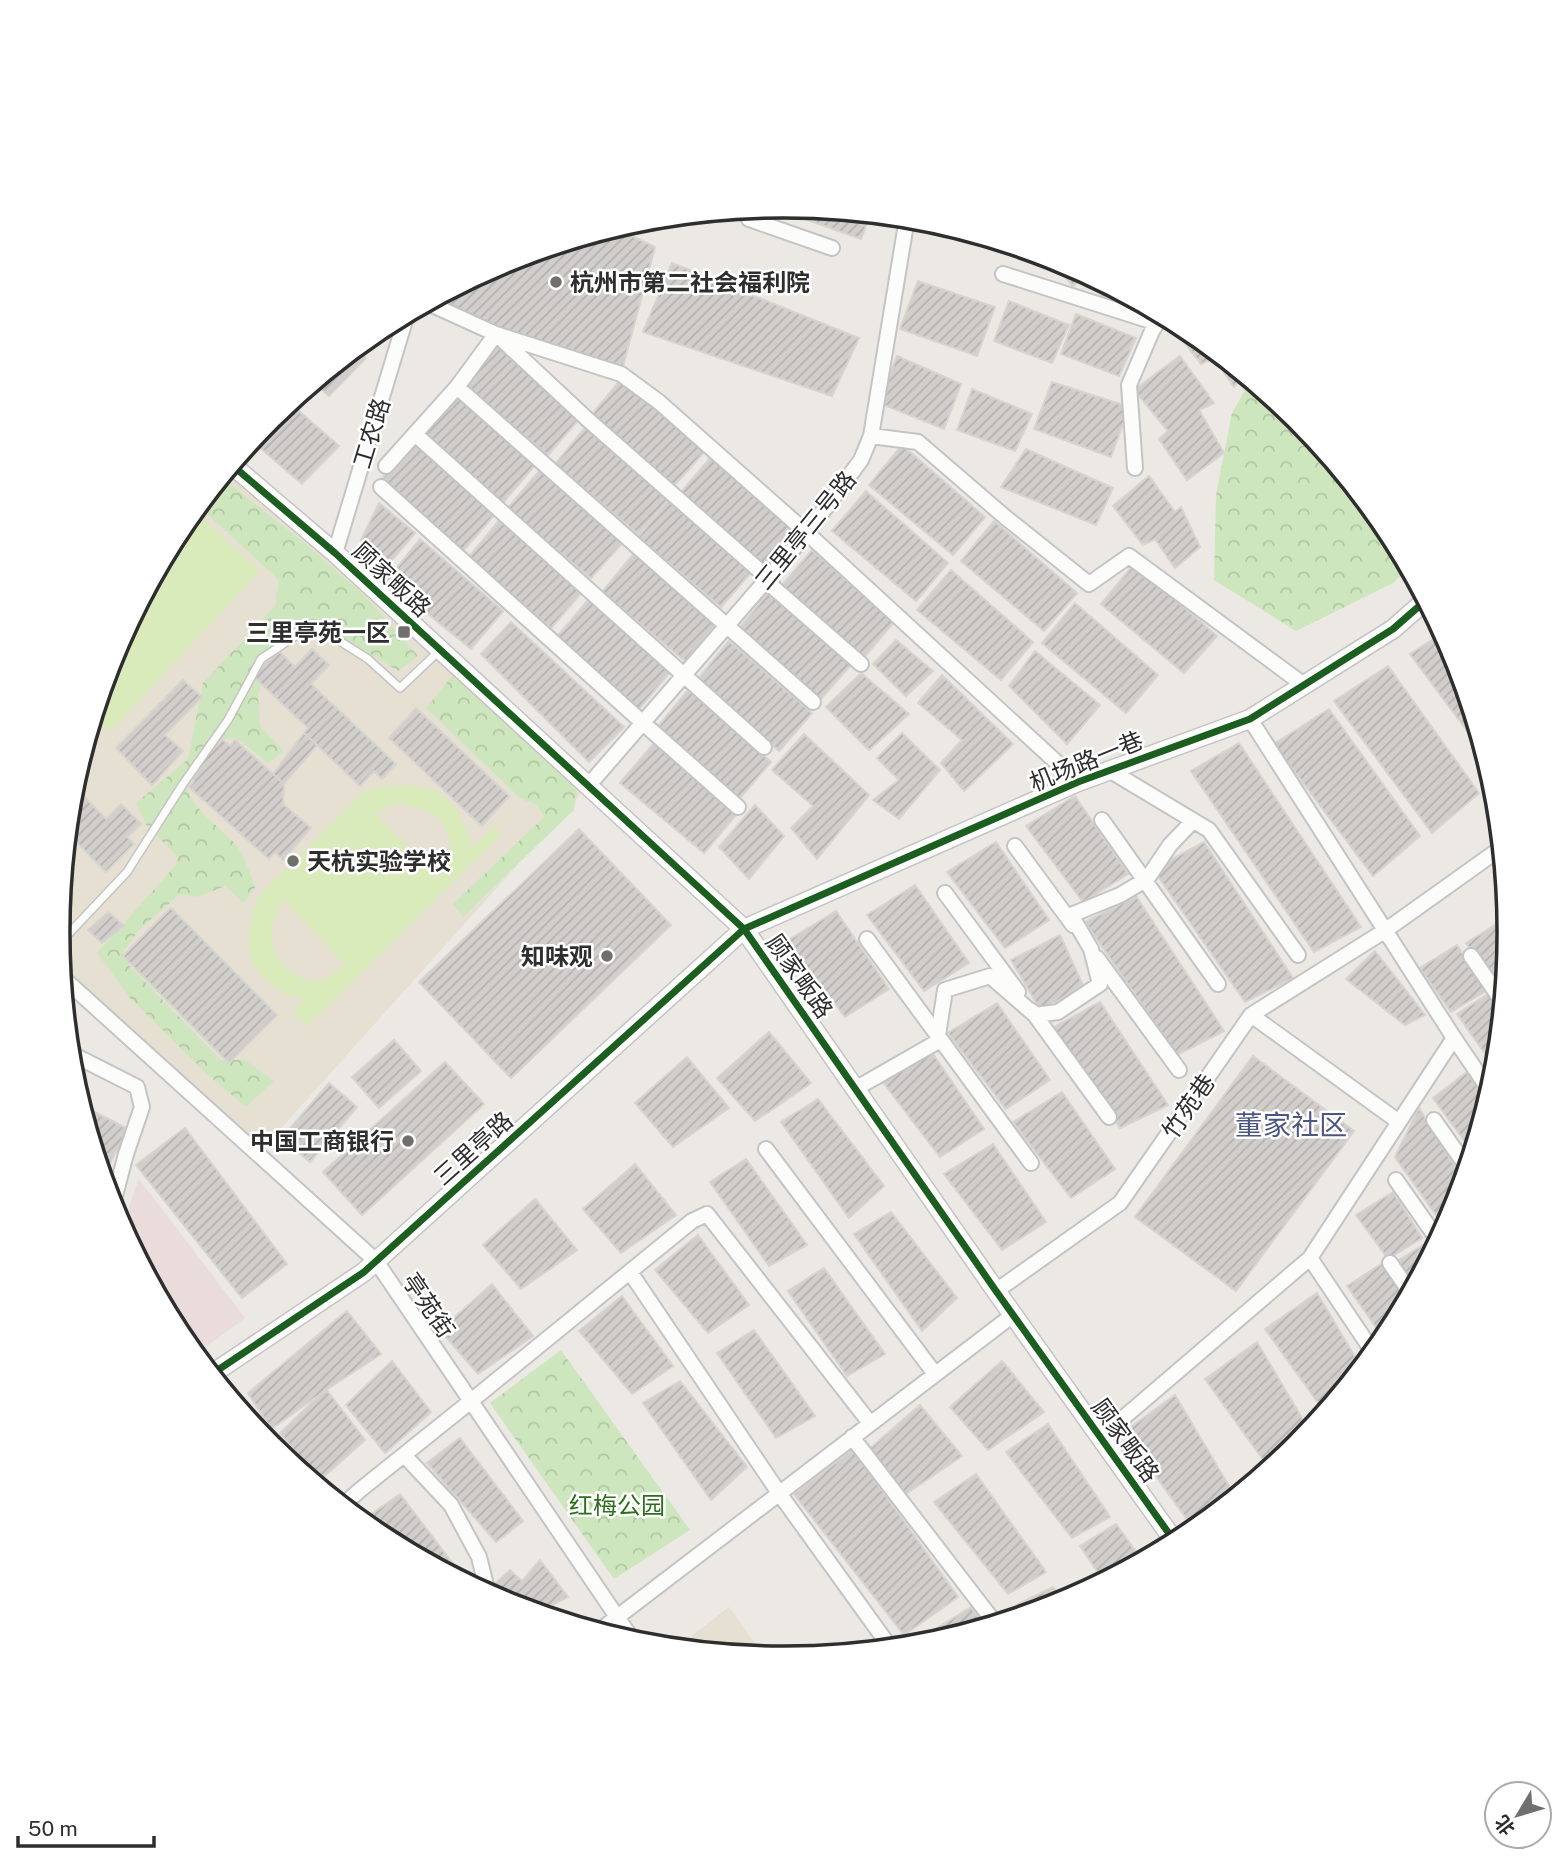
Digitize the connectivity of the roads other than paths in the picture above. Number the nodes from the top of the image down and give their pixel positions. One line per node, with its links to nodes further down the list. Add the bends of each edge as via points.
1 (750, 219): 3 (street)
2 (905, 229): 12 (street, 三里亭三号路)
3 (832, 248)
4 (1003, 274): 6 (street)
5 (439, 308): 9 (street)
6 (1137, 312)
7 (1157, 325): 14 (street, via 1129,385)
8 (402, 329): 18 (street, 工农路)
9 (496, 334): 10 (street); 17 (street, via 621,374); 19 (street)
10 (457, 387): 11 (street); 21 (street)
11 (416, 435): 13 (street); 24 (street)
12 (871, 436): 17 (street, 三里亭三号路, via 861,460); 25 (street, via 918,442 1089,584 1129,556)
13 (386, 466)
14 (1135, 468)
15 (239, 471): 18 (street, 顾家畈路)
16 (381, 487): 28 (street)
17 (807, 533): 19 (street, 三里亭三号路); 31 (street)
18 (335, 553): 22 (street, 顾家畈路)
19 (768, 578): 21 (street, 三里亭三号路); 23 (street, via 774,589)
20 (1418, 607): 25 (street, 机场路一巷, via 1393,629)
21 (727, 626): 24 (street, 三里亭三号路); 26 (street)
22 (440, 650): 32 (street, 顾家畈路); 42 (lane, via 400,688 368,659 313,624 261,659 228,720 127,872)
23 (861, 664)
24 (683, 676): 28 (street, 三里亭三号路); 29 (street)
25 (1304, 685): 27 (street, 机场路一巷)
26 (813, 702)
27 (1250, 719): 30 (street, 机场路一巷); 41 (street)
28 (643, 723): 32 (street, 三里亭三号路); 33 (street)
29 (764, 747)
30 (1110, 771): 31 (street, 机场路一巷); 35 (street)
31 (1078, 782): 40 (street, 机场路一巷)
32 (588, 786): 40 (street, 顾家畈路)
33 (738, 807)
34 (1102, 820): 38 (street)
35 (1193, 821): 38 (street); 45 (street, via 1209,830)
36 (1015, 846): 44 (street)
37 (1492, 854): 41 (street, 竹苑巷)
38 (1144, 881): 44 (street, via 1071,915); 47 (street)
39 (945, 893): 51 (street)
40 (744, 929): 57 (street, 顾家畈路); 68 (street, 三里亭路)
41 (1386, 930): 50 (street, 竹苑巷); 53 (street)
42 (70, 932)
43 (867, 939): 52 (street)
44 (1091, 950): 51 (street, via 1100,984 1058,1012); 55 (street)
45 (1298, 955)
46 (1471, 956): 49 (street)
47 (1218, 984)
48 (73, 986): 68 (street, 亭苑街)
49 (1494, 990)
50 (1251, 1015): 60 (street); 72 (street, 竹苑巷, via 1120,1203)
51 (1035, 1016): 52 (street, via 990,976 946,990); 58 (street)
52 (938, 1036): 57 (street, via 937,1042); 63 (street)
53 (1454, 1038): 56 (street); 60 (street)
54 (82, 1059): 65 (street, via 137,1087 142,1107)
55 (1179, 1070)
56 (1481, 1078)
57 (855, 1089): 72 (street, 顾家畈路)
58 (1109, 1117)
59 (1434, 1120): 62 (street)
60 (1399, 1122): 67 (street)
61 (766, 1149): 76 (street)
62 (1460, 1157)
63 (1031, 1163)
64 (1396, 1180): 66 (street)
65 (117, 1187)
66 (1431, 1230)
67 (1310, 1258): 74 (street); 80 (street)
68 (376, 1261): 75 (street, 三里亭路); 77 (street, 亭苑街)
69 (1390, 1264): 71 (street)
70 (630, 1272): 77 (street); 78 (street, via 707,1214); 82 (street)
71 (1404, 1284)
72 (996, 1291): 73 (street, 顾家畈路)
73 (1013, 1315): 76 (street); 80 (street, 顾家畈路)
74 (1367, 1343)
75 (219, 1369)
76 (935, 1374): 78 (street)
77 (471, 1401): 81 (street); 87 (street, 亭苑街)
78 (870, 1423): 79 (street)
79 (852, 1437): 82 (street); 86 (street)
80 (1101, 1437): 84 (street, 顾家畈路)
81 (404, 1455): 83 (street); 85 (street, via 451,1505 479,1557)
82 (779, 1493): 87 (street); 90 (street)
83 (350, 1499)
84 (1168, 1532)
85 (485, 1580)
86 (989, 1615)
87 (616, 1617): 88 (street); 89 (street, 亭苑街)
88 (608, 1623)
89 (623, 1627)
90 (884, 1638)

